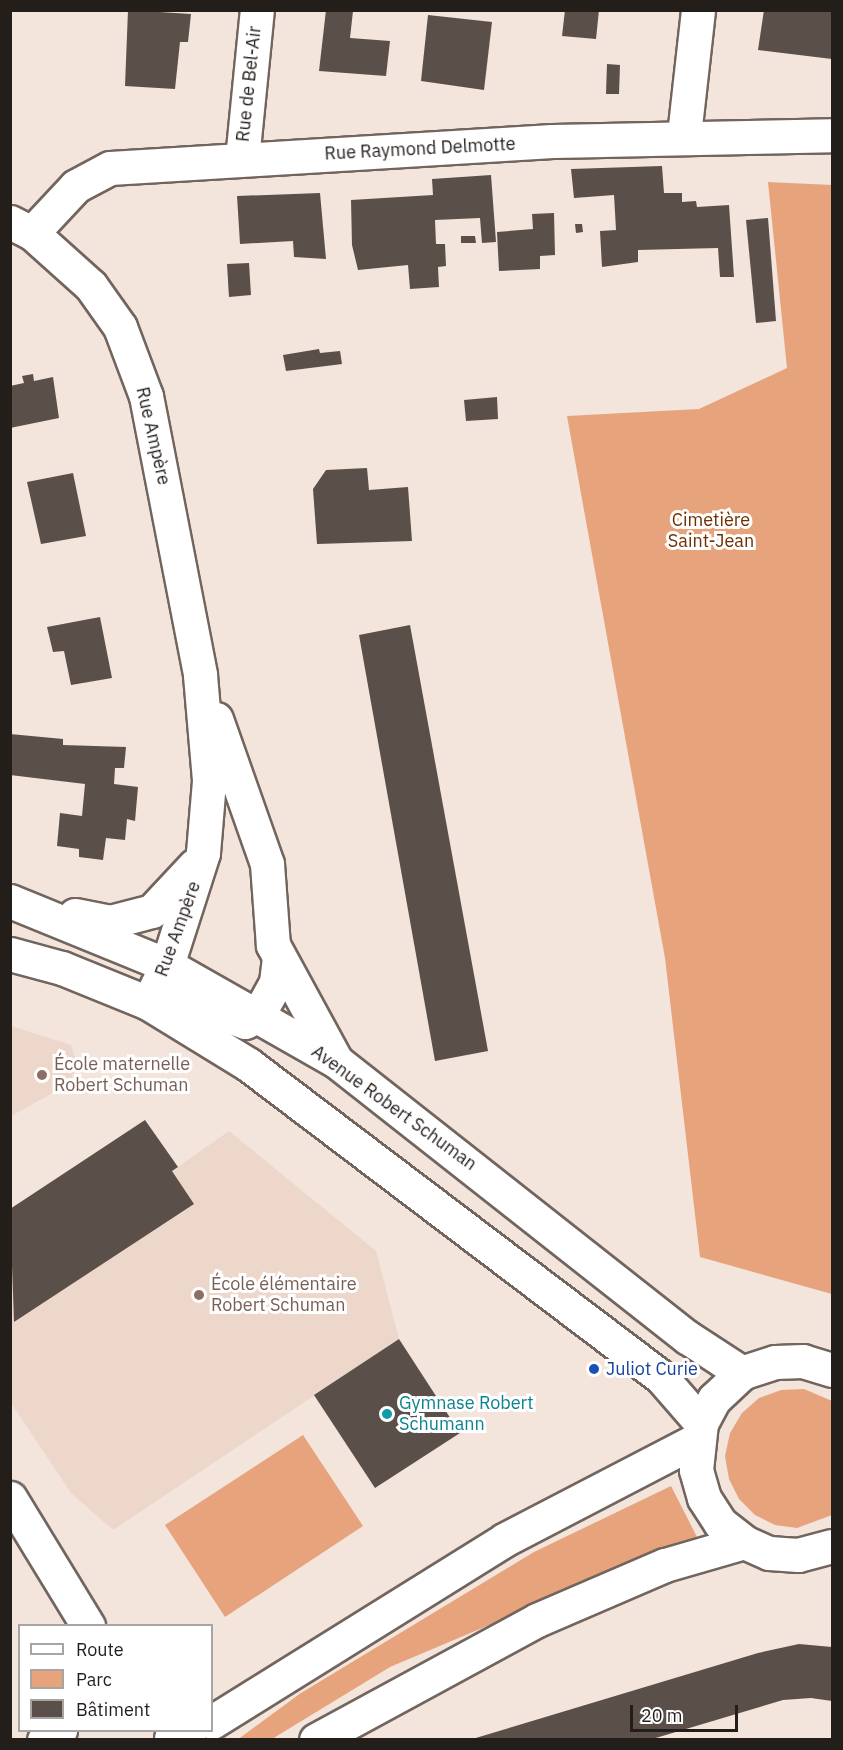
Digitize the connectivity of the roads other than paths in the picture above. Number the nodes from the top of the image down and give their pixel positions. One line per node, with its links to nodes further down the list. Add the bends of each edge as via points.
1 (257, 10): 5 (main road, Rue de Bel-Air)
2 (698, 10): 3 (main road)
3 (684, 135): 4 (main road, Rue Raymond Delmotte); 5 (main road, Rue Raymond Delmotte)
4 (832, 135)
5 (242, 159): 7 (main road, Rue Raymond Delmotte, via 110,168 76,186)
6 (10, 198): 7 (main road, Rue Ampère)
7 (21, 228): 8 (main road, Rue Ampère, via 92,286 120,327 146,396)
8 (200, 675): 9 (main road, Rue Ampère, via 209,781); 13 (main road, Rue Ampère, via 267,864 273,945)
9 (203, 853): 11 (main road, Rue Ampère, via 181,884 152,911 110,922 82,915); 14 (main road, Rue Ampère)
10 (10, 901): 11 (main road, Avenue Robert Schuman)
11 (45, 915): 14 (main road, Avenue Robert Schuman)
12 (10, 954): 15 (main road, via 62,968)
13 (279, 957): 16 (main road, Rue Ampère, via 276,982); 17 (main road, Rue Ampère)
14 (167, 965): 15 (main road, Rue Ampère); 16 (main road, Avenue Robert Schuman)
15 (148, 1003): 16 (main road, via 194,1004 245,1022); 20 (main road, via 249,1065 661,1377)
16 (258, 1015): 17 (main road, Avenue Robert Schuman)
17 (336, 1061): 19 (main road, Avenue Robert Schuman, via 687,1337)
18 (832, 1370): 19 (main road, via 802,1361 776,1362)
19 (742, 1373): 20 (main road, via 714,1399)
20 (699, 1431): 22 (main road, via 696,1470 704,1498 720,1523); 25 (main road, via 504,1540)
21 (10, 1498): 24 (main road)
22 (744, 1542): 23 (main road, via 769,1553 798,1555); 26 (main road, via 665,1565 537,1620)
23 (832, 1546)
24 (87, 1624)
25 (213, 1721)
26 (316, 1740)

